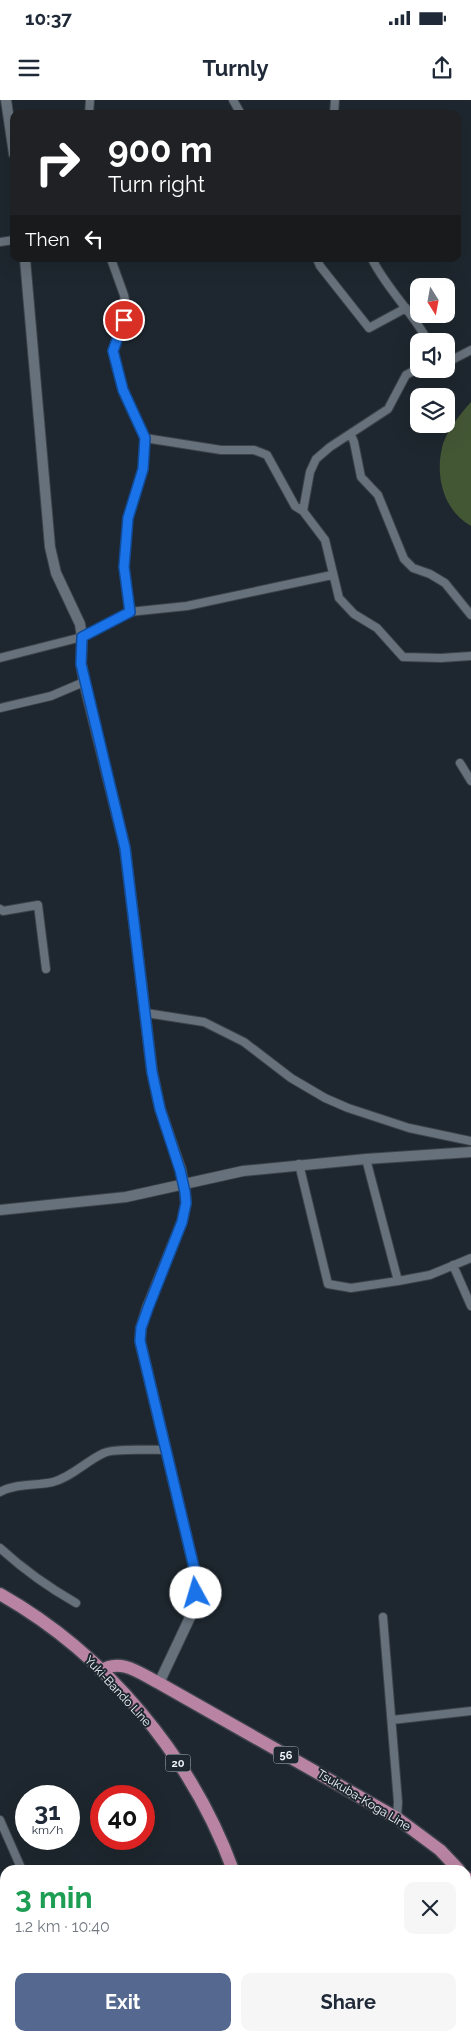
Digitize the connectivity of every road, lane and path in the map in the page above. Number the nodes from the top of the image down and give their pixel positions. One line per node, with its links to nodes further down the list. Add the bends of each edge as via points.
1 (6, 100): 2 (street)
2 (4, 123): 3 (street)
3 (10, 142)
4 (25, 262): 19 (street, via 50,547 56,573 80,624)
5 (112, 262): 14 (street, via 126,306 113,351 123,390)
6 (318, 262): 8 (street, via 369,328)
7 (374, 262): 8 (street)
8 (406, 308): 9 (street)
9 (423, 333)
10 (471, 350): 11 (street)
11 (455, 358)
12 (410, 372): 13 (street, via 388,408)
13 (350, 435): 15 (street, via 316,459 310,472); 18 (street, via 361,477 378,495 404,559 413,568 445,583)
14 (145, 438): 15 (street, via 264,453 295,506); 17 (street, via 143,469 128,518 124,567)
15 (304, 511): 16 (street, via 325,540)
16 (332, 575): 17 (street, via 187,606); 20 (street, via 339,598 354,614 377,628 403,657)
17 (130, 612): 19 (street)
18 (471, 615)
19 (82, 637): 21 (street); 22 (street)
20 (471, 656)
21 (0, 658)
22 (84, 682): 23 (street, via 51,696); 28 (street, via 125,848)
23 (0, 708)
24 (460, 762): 25 (street)
25 (471, 781)
26 (0, 909): 27 (street, via 38,905)
27 (46, 969)
28 (146, 1013): 29 (street, via 204,1022 244,1042 291,1078 348,1108 409,1128); 33 (street, via 152,1072 160,1109)
29 (471, 1141)
30 (471, 1152): 31 (street)
31 (366, 1159): 32 (street); 37 (street)
32 (299, 1164): 33 (street, via 243,1171); 37 (street, via 328,1284 351,1288)
33 (184, 1184): 34 (street, via 126,1197); 39 (street, via 186,1203 182,1222 148,1308 140,1341)
34 (0, 1210)
35 (471, 1258): 36 (street)
36 (453, 1265): 37 (street, via 430,1275); 38 (street)
37 (398, 1281)
38 (471, 1306)
39 (166, 1450): 40 (street, via 105,1452 56,1481); 46 (street, via 196,1576 196,1593 193,1611)
40 (0, 1492)
41 (0, 1548): 43 (street, via 20,1566)
42 (0, 1594): 45 (main road, Yuki-Bando Line / 20, via 49,1627)
43 (76, 1603)
44 (383, 1617): 48 (street)
45 (101, 1671): 46 (main road, Tsukuba-Koga Line / 56, via 111,1666 124,1666); 52 (main road, Yuki-Bando Line / 20, via 144,1717 176,1760 210,1817)
46 (158, 1683): 49 (main road, Tsukuba-Koga Line / 56)
47 (471, 1711): 48 (street)
48 (392, 1720): 49 (street)
49 (397, 1818): 53 (main road, Tsukuba-Koga Line / 56, via 440,1850)
50 (0, 1820): 51 (street)
51 (20, 1865)
52 (231, 1865)
53 (454, 1865)

